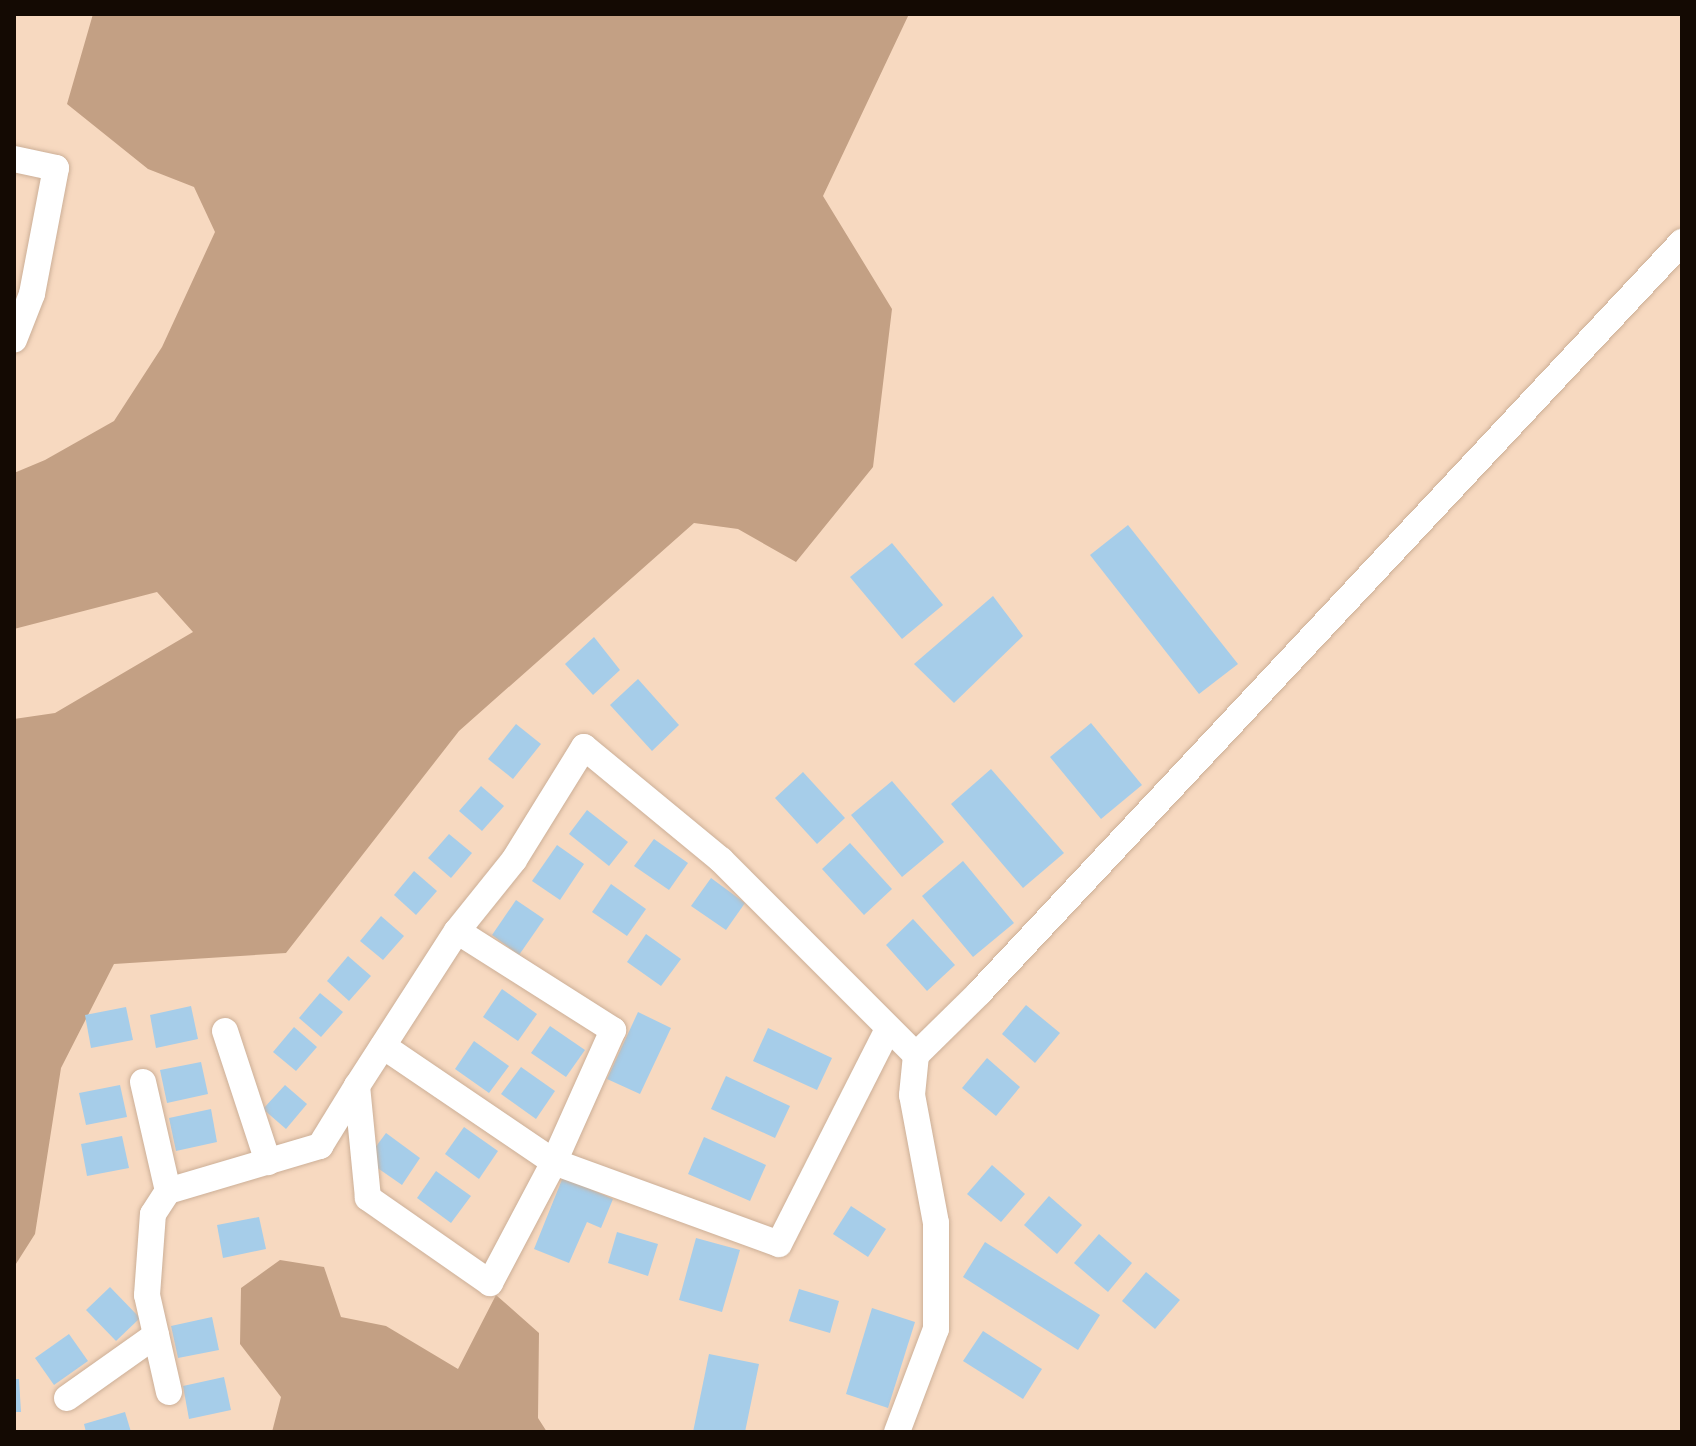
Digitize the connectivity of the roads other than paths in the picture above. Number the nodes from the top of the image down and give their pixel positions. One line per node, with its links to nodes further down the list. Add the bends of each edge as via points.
1 (14, 159): 3 (street, via 56,168 32,294)
2 (1682, 242): 8 (street)
3 (14, 340)
4 (457, 931): 5 (street, via 514,860 584,747 721,860); 7 (street); 12 (street, via 613,1030)
5 (888, 1029): 8 (street); 12 (street, via 779,1244)
6 (225, 1031): 11 (street)
7 (383, 1046): 10 (street); 12 (street)
8 (916, 1055): 17 (street, via 912,1095 936,1223 936,1329)
9 (143, 1082): 13 (street)
10 (357, 1086): 11 (street, via 320,1146); 12 (street, via 368,1198 490,1283)
11 (268, 1162): 13 (street)
12 (554, 1162)
13 (168, 1191): 14 (street, via 153,1214 147,1295)
14 (156, 1335): 15 (street); 16 (street)
15 (169, 1392)
16 (67, 1398)
17 (897, 1432)

